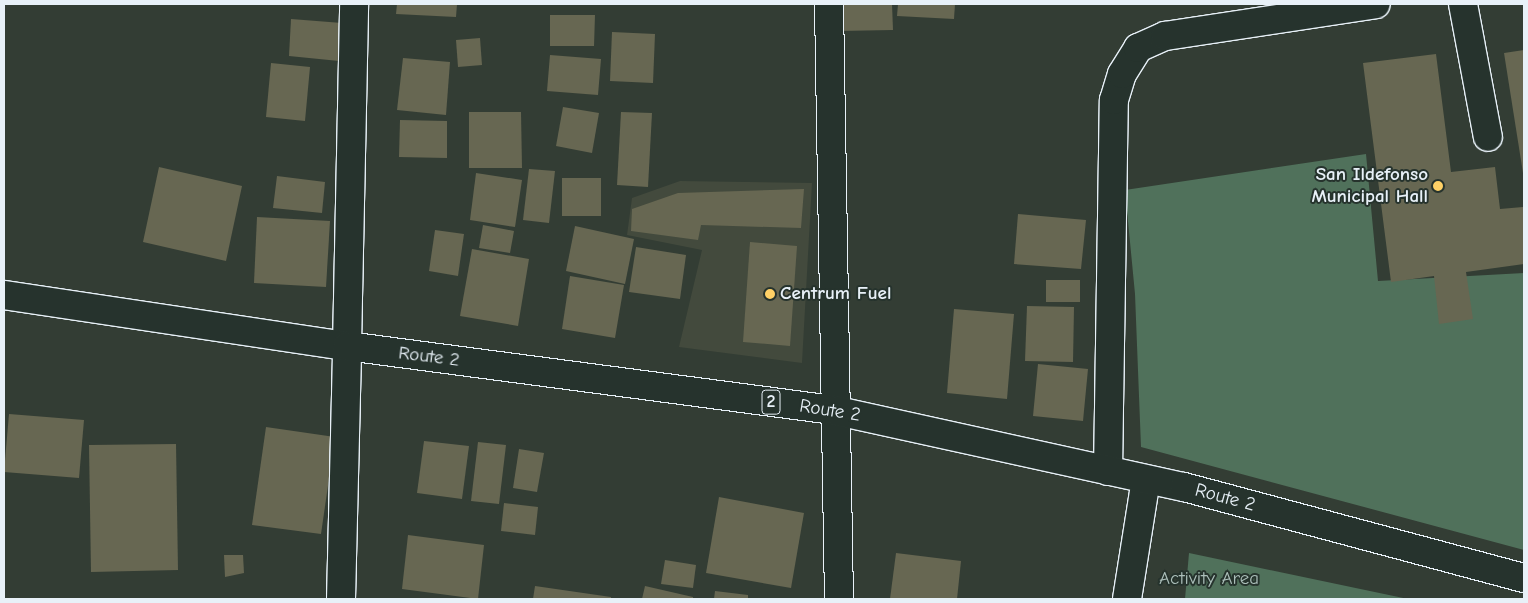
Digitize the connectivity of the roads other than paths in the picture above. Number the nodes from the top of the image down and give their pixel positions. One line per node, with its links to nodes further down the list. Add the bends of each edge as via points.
1 (354, 4): 7 (main road)
2 (829, 4): 8 (main road)
3 (1376, 4): 9 (main road, via 1165,36 1138,48 1122,74 1114,100)
4 (1463, 4): 5 (main road)
5 (1488, 137)
6 (4, 296): 7 (main road, Route 2 / 2)
7 (347, 346): 8 (main road, Route 2 / 2); 12 (main road)
8 (833, 410): 9 (main road, Route 2 / 2, via 1001,444); 13 (main road)
9 (1108, 471): 10 (main road, Route 2 / 2)
10 (1146, 479): 11 (main road, Route 2 / 2); 14 (main road)
11 (1524, 578)
12 (341, 599)
13 (839, 599)
14 (1127, 599)

